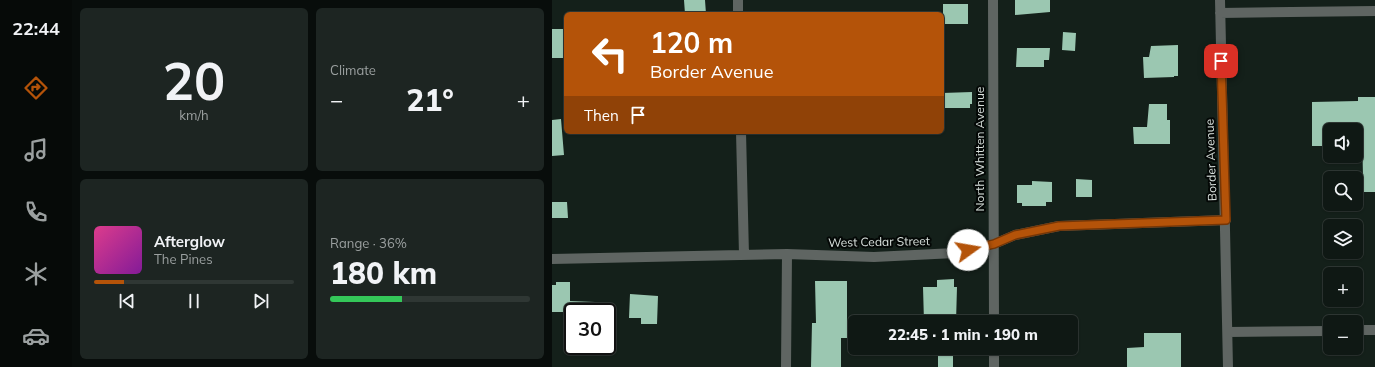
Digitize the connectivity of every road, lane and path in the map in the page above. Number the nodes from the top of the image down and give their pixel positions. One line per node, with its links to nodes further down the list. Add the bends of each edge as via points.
1 (738, 0): 5 (street)
2 (993, 0): 9 (street, North Whitten Avenue)
3 (1220, 0): 6 (street, Border Avenue)
4 (1375, 11): 6 (street)
5 (738, 12)
6 (1220, 13): 8 (street, Border Avenue)
7 (741, 134): 11 (street)
8 (1226, 220): 9 (street, West Cedar Street, via 1059,226 1015,235); 17 (street, Border Avenue)
9 (994, 244): 10 (street, West Cedar Street, via 940,254 874,257); 13 (street, North Whitten Avenue)
10 (787, 254): 11 (street, West Cedar Street); 19 (street)
11 (744, 255): 12 (street, West Cedar Street)
12 (552, 259)
13 (994, 315)
14 (1363, 330): 15 (street)
15 (1375, 330)
16 (1323, 331): 17 (street)
17 (1228, 332): 21 (street, Border Avenue)
18 (994, 355): 20 (street)
19 (786, 367)
20 (994, 367)
21 (1228, 367)

